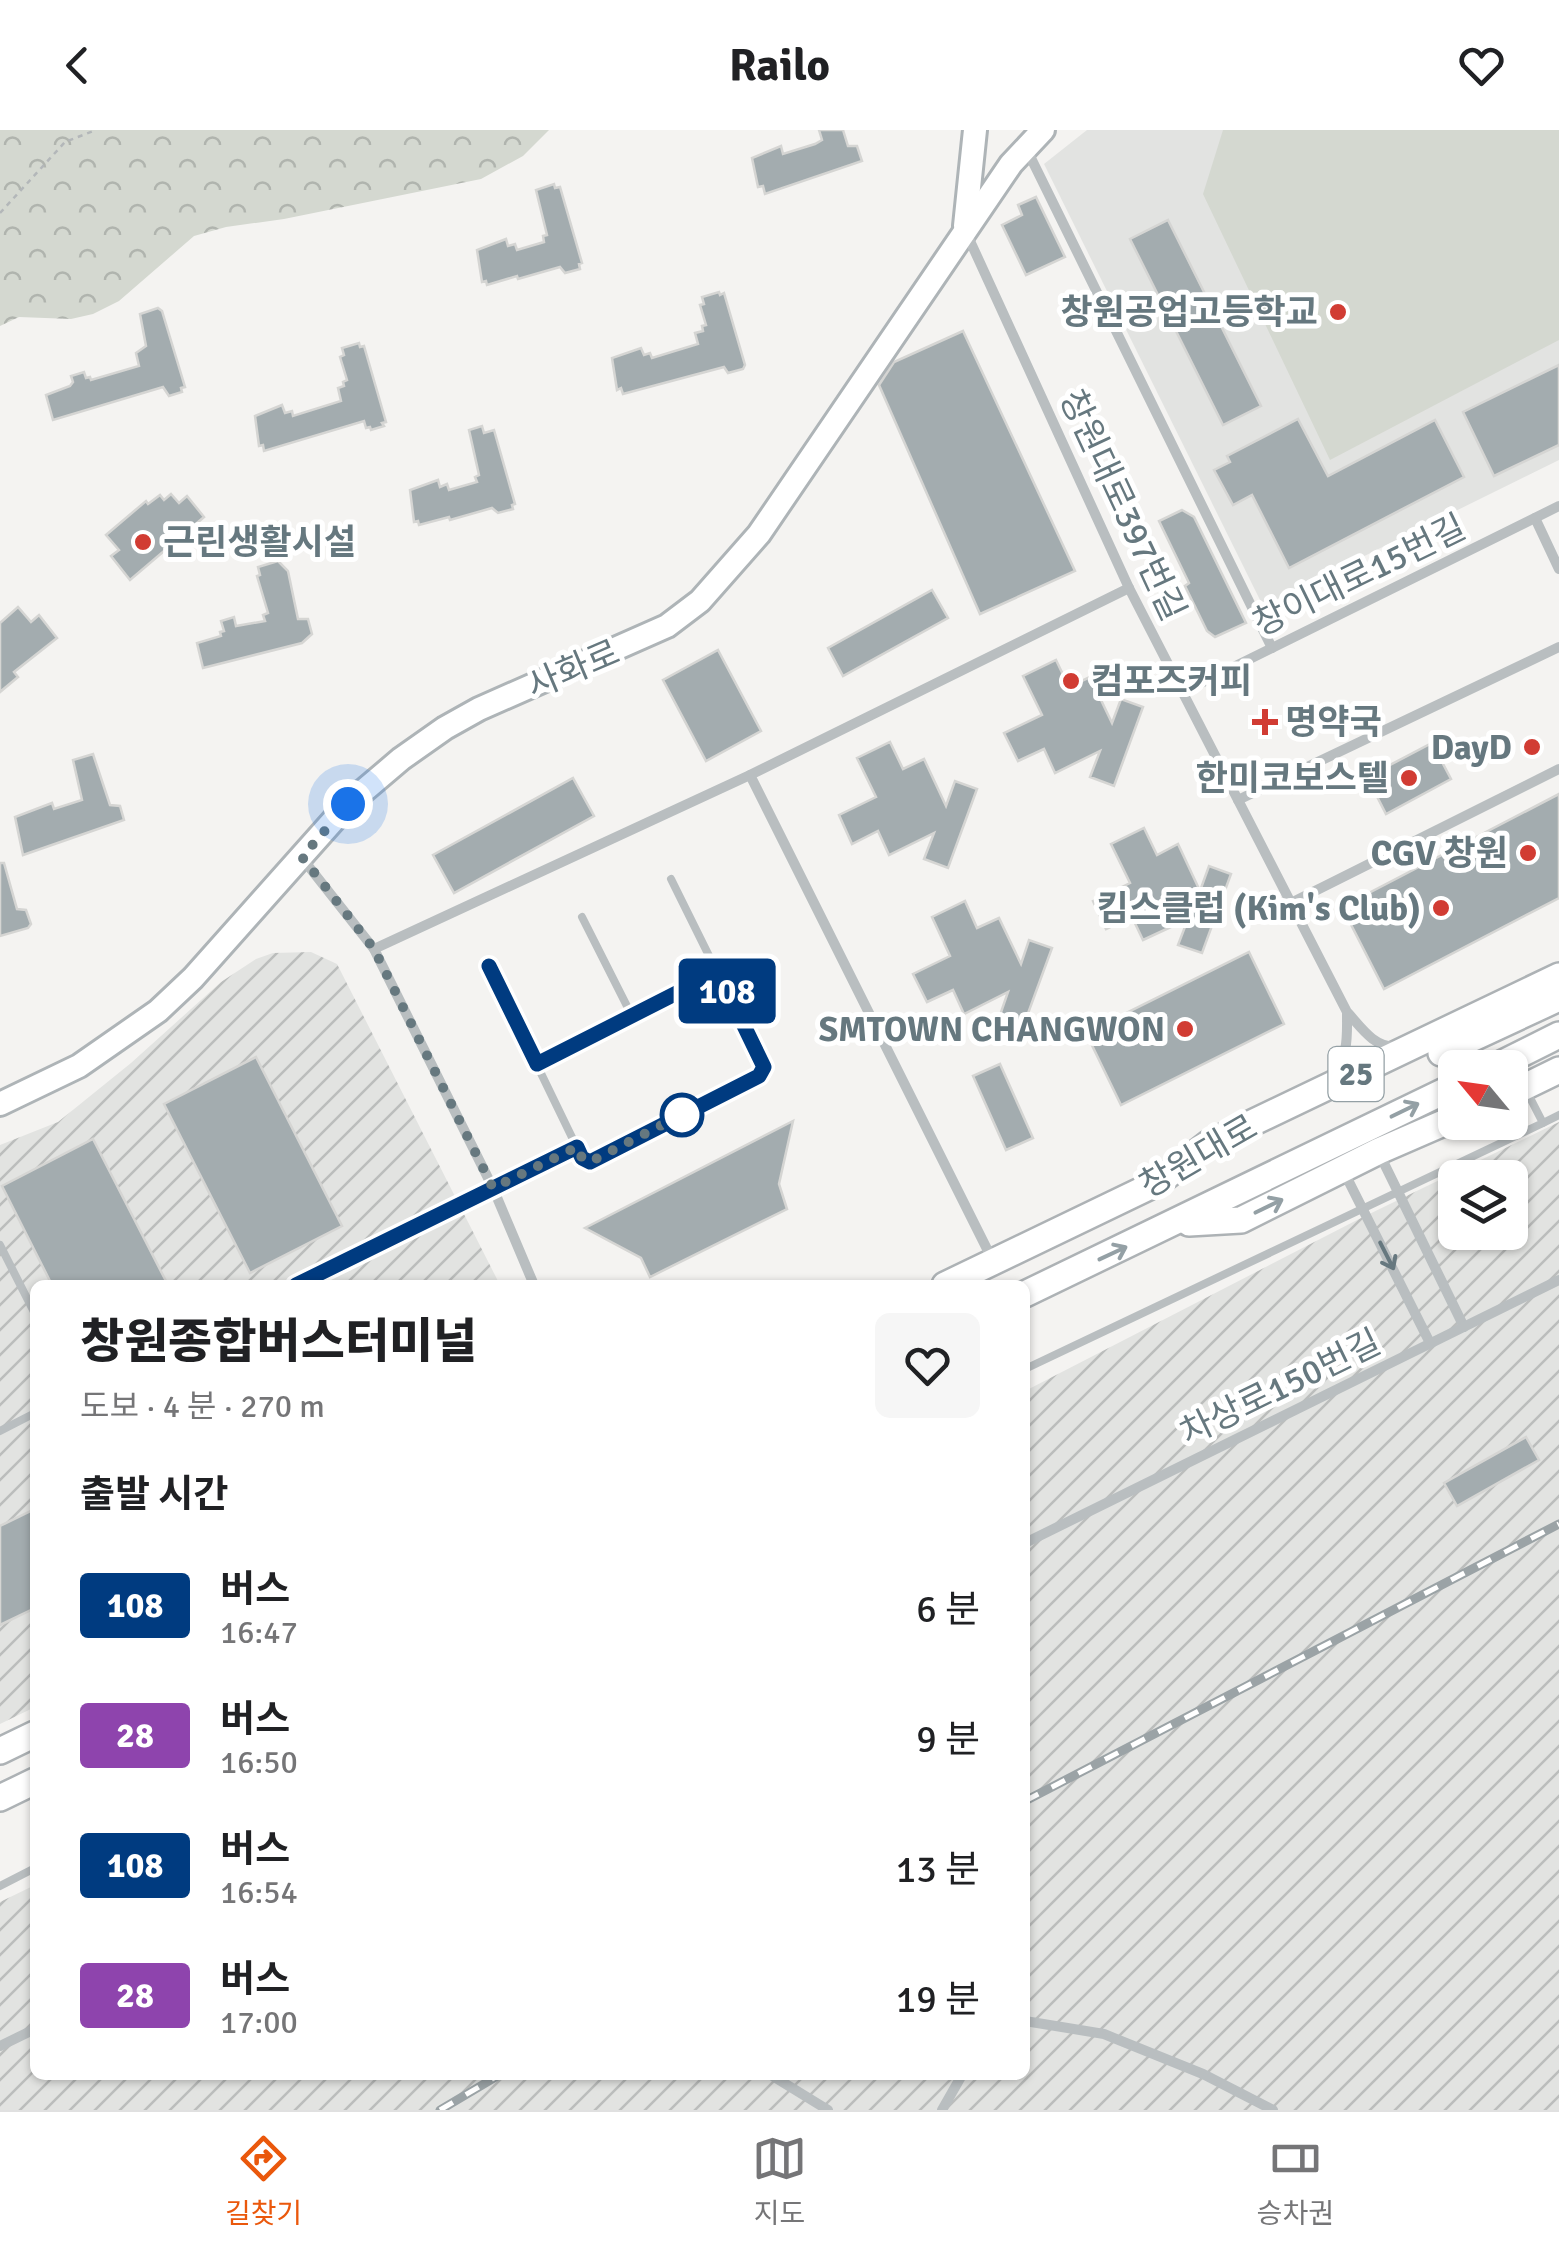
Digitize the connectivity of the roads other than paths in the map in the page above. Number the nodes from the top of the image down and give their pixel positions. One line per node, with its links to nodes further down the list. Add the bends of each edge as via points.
1 (974, 130): 4 (main road)
2 (1044, 130): 3 (main road, 사화로)
3 (1026, 147): 4 (main road, 사화로); 9 (street)
4 (964, 229): 8 (street, 창원대로397번길); 15 (main road, 사화로, via 758,534 700,600 645,638 445,728 348,804)
5 (1559, 506): 6 (street, 창이대로15번길)
6 (1535, 518): 7 (street); 9 (street, 창이대로15번길)
7 (1559, 569)
8 (1130, 588): 11 (street, 창원대로397번길); 13 (street)
9 (1272, 648): 11 (street, 창이대로15번길)
10 (1559, 648): 14 (street)
11 (1183, 692): 14 (street, 창원대로397번길)
12 (1559, 770): 17 (street)
13 (750, 775): 19 (street); 48 (street)
14 (1238, 800): 17 (street, 창원대로397번길)
15 (302, 857): 19 (street); 35 (main road, 사화로, via 158,1011 79,1066)
16 (672, 879): 21 (lane)
17 (1291, 903): 24 (street, 창원대로397번길)
18 (582, 917): 25 (lane)
19 (374, 949): 43 (street)
20 (489, 966): 29 (lane)
21 (718, 972): 25 (lane); 39 (lane, via 764,1067 759,1076 590,1162)
22 (1559, 976): 27 (main road, 창원대로 / 25)
23 (1559, 998): 42 (main road)
24 (1347, 1012): 27 (street, via 1387,1047); 32 (street, via 1343,1062)
25 (632, 1016): 29 (lane)
26 (1559, 1035): 28 (main road)
27 (1414, 1048): 32 (main road, 창원대로 / 25)
28 (1528, 1050)
29 (537, 1064): 39 (lane)
30 (1559, 1070): 31 (main road)
31 (1528, 1085)
32 (1317, 1091): 42 (main road, 창원대로 / 25, via 1208,1144)
33 (1438, 1094): 46 (main road, one-way to 33)
34 (1528, 1103): 37 (lane)
35 (0, 1104)
36 (1559, 1115): 37 (lane)
37 (1543, 1123): 44 (lane)
38 (1438, 1126): 40 (main road)
39 (577, 1147): 43 (lane)
40 (1378, 1152): 41 (main road); 44 (street)
41 (1343, 1169): 45 (street); 46 (main road, one-way to 41, via 1241,1220)
42 (1159, 1182): 48 (main road, 창원대로)
43 (493, 1188): 49 (lane); 50 (street)
44 (1398, 1191): 45 (lane); 55 (street)
45 (1363, 1209): 56 (street, one-way to 56); 57 (lane)
46 (1174, 1224): 53 (main road, one-way to 46)
47 (0, 1244): 54 (lane)
48 (993, 1260): 51 (main road, 창원대로)
49 (306, 1280)
50 (532, 1280)
51 (955, 1280)
52 (1559, 1280): 55 (street, 차상로150번길)
53 (1030, 1292)
54 (30, 1304)
55 (1464, 1327): 56 (street, 차상로150번길)
56 (1430, 1344): 60 (street, 차상로150번길)
57 (1030, 1367)
58 (30, 1415): 59 (lane)
59 (0, 1430)
60 (1030, 1540)
61 (30, 1736): 62 (main road)
62 (0, 1751)
63 (30, 1783): 64 (main road)
64 (0, 1798)
65 (30, 1871): 66 (lane)
66 (0, 1886)
67 (1030, 2022): 74 (street, via 1104,2034)
68 (30, 2031): 69 (street)
69 (0, 2046)
70 (779, 2080): 72 (street)
71 (959, 2080): 73 (street)
72 (828, 2110)
73 (942, 2110)
74 (1272, 2110)

